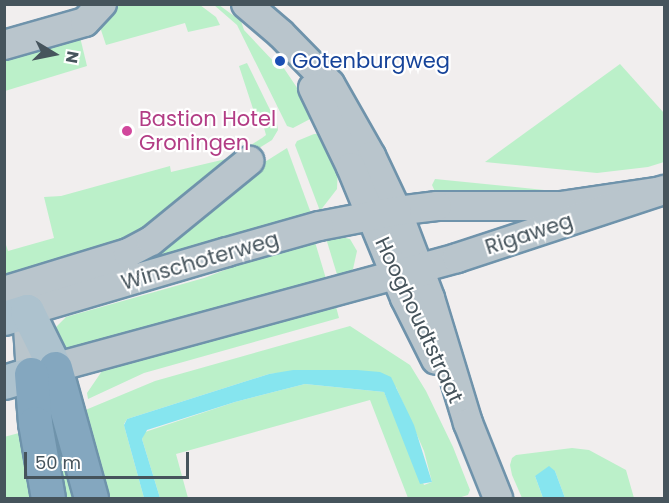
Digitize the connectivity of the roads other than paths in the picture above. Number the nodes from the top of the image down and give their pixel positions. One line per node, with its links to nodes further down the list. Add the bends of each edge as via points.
1 (102, 4): 3 (street, via 86,22)
2 (246, 4): 6 (street, Hooghoudtstraat, via 293,49 342,148)
3 (4, 45)
4 (249, 161): 8 (street, Winschoterweg, via 151,241)
5 (663, 191): 6 (street, Rigaweg, via 562,206 437,206); 7 (street, Rigaweg)
6 (384, 214): 7 (street, Hooghoudtstraat); 8 (street, Winschoterweg, via 319,226)
7 (407, 271): 9 (street); 12 (street, Hooghoudtstraat, via 448,349 468,423)
8 (12, 307): 9 (main road)
9 (30, 375): 10 (highway); 11 (highway)
10 (48, 498)
11 (90, 498)
12 (498, 498)

